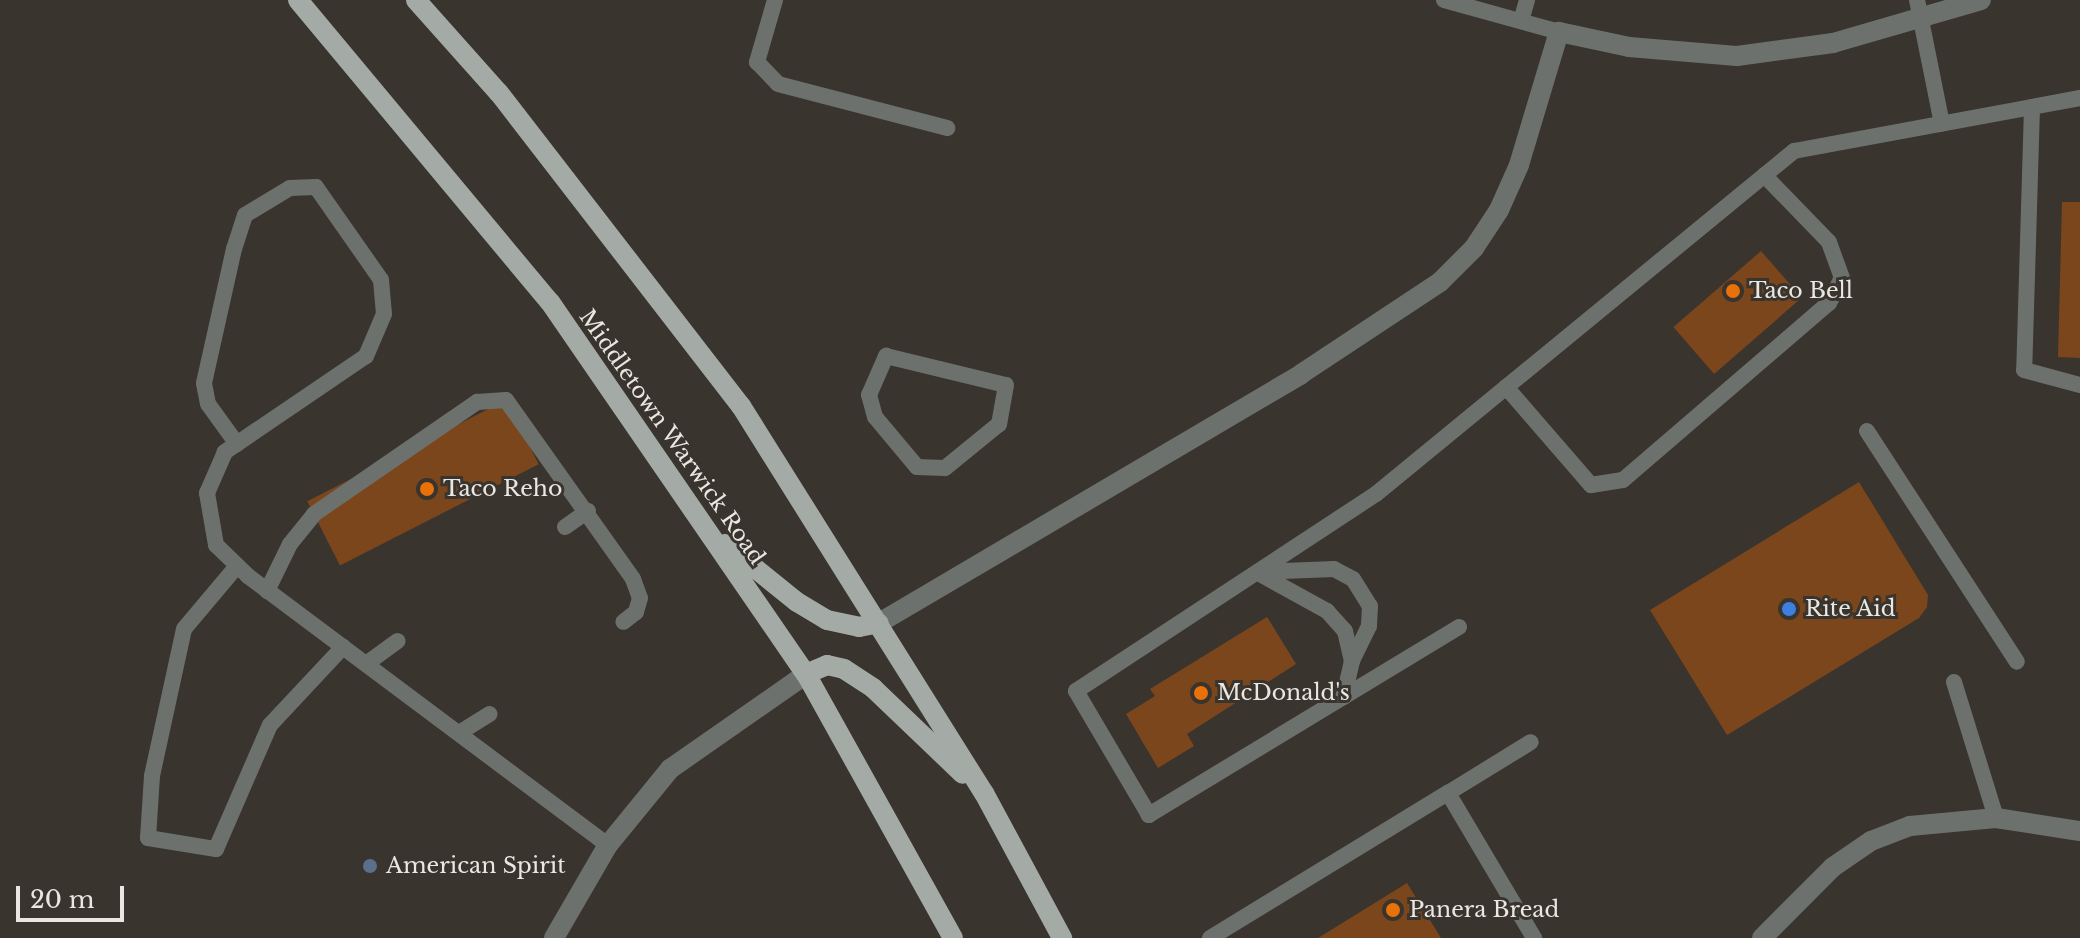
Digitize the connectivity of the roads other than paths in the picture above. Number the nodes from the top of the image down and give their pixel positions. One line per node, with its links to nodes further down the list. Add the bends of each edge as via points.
1 (298, 0): 22 (main road, Middletown Warwick Road, via 550,302)
2 (416, 0): 27 (main road, via 499,93 741,406)
3 (775, 0): 13 (lane, via 757,62 778,84)
4 (1444, 0): 8 (lane)
5 (1527, 0): 8 (lane)
6 (1981, 0): 7 (street)
7 (1917, 8): 9 (street, via 1833,43 1737,56 1629,47); 12 (lane)
8 (1521, 21): 9 (lane)
9 (1559, 32): 27 (street, via 1519,165 1499,210 1474,248 1440,282 1301,374)
10 (2080, 98): 11 (lane)
11 (2032, 107): 12 (lane); 15 (lane, via 2024,370)
12 (1942, 124): 14 (lane, via 1794,151)
13 (947, 128)
14 (1764, 175): 16 (lane); 16 (lane, via 1829,242 1842,278 1829,303 1623,480 1591,485)
15 (2080, 385)
16 (1506, 387): 24 (lane, via 1376,494)
17 (999, 424): 17 (lane, via 945,468 917,467 875,417 869,395 886,356 1006,385)
18 (1867, 431): 32 (lane)
19 (237, 444): 19 (lane, via 366,356 384,314 381,280 316,187 290,188 245,215 204,383 208,404); 23 (lane, via 225,452 207,493 216,545)
20 (588, 511): 21 (lane); 25 (lane, via 506,400 477,402 314,514 290,544); 26 (lane, via 640,598 636,612)
21 (565, 527)
22 (706, 528): 27 (main road, via 827,620 859,627); 34 (main road, Middletown Warwick Road)
23 (237, 566): 25 (lane); 30 (lane, via 184,629 152,776 148,838 216,849 270,725)
24 (1256, 572): 31 (lane, via 1327,611 1345,631); 31 (lane, via 1334,569 1353,579 1370,606 1369,626); 36 (lane, via 1076,691 1149,815)
25 (267, 591): 30 (lane)
26 (623, 622)
27 (879, 623): 40 (main road)
28 (1459, 627): 36 (lane)
29 (398, 641): 33 (lane)
30 (343, 647): 33 (lane)
31 (1352, 661): 36 (lane)
32 (2017, 662)
33 (366, 664): 38 (lane)
34 (806, 674): 40 (main road, via 827,665 854,675); 44 (street, via 670,769); 46 (main road, Middletown Warwick Road)
35 (1954, 682): 42 (lane)
36 (1344, 697)
37 (489, 714): 38 (lane)
38 (459, 733): 44 (lane)
39 (1531, 742): 41 (lane)
40 (984, 793): 47 (main road)
41 (1448, 793): 48 (lane); 49 (lane)
42 (1996, 818): 43 (street); 50 (street, via 1910,826 1871,841 1833,867)
43 (2080, 831)
44 (608, 845): 45 (street)
45 (554, 938)
46 (953, 938)
47 (1062, 938)
48 (1210, 938)
49 (1534, 938)
50 (1762, 938)

